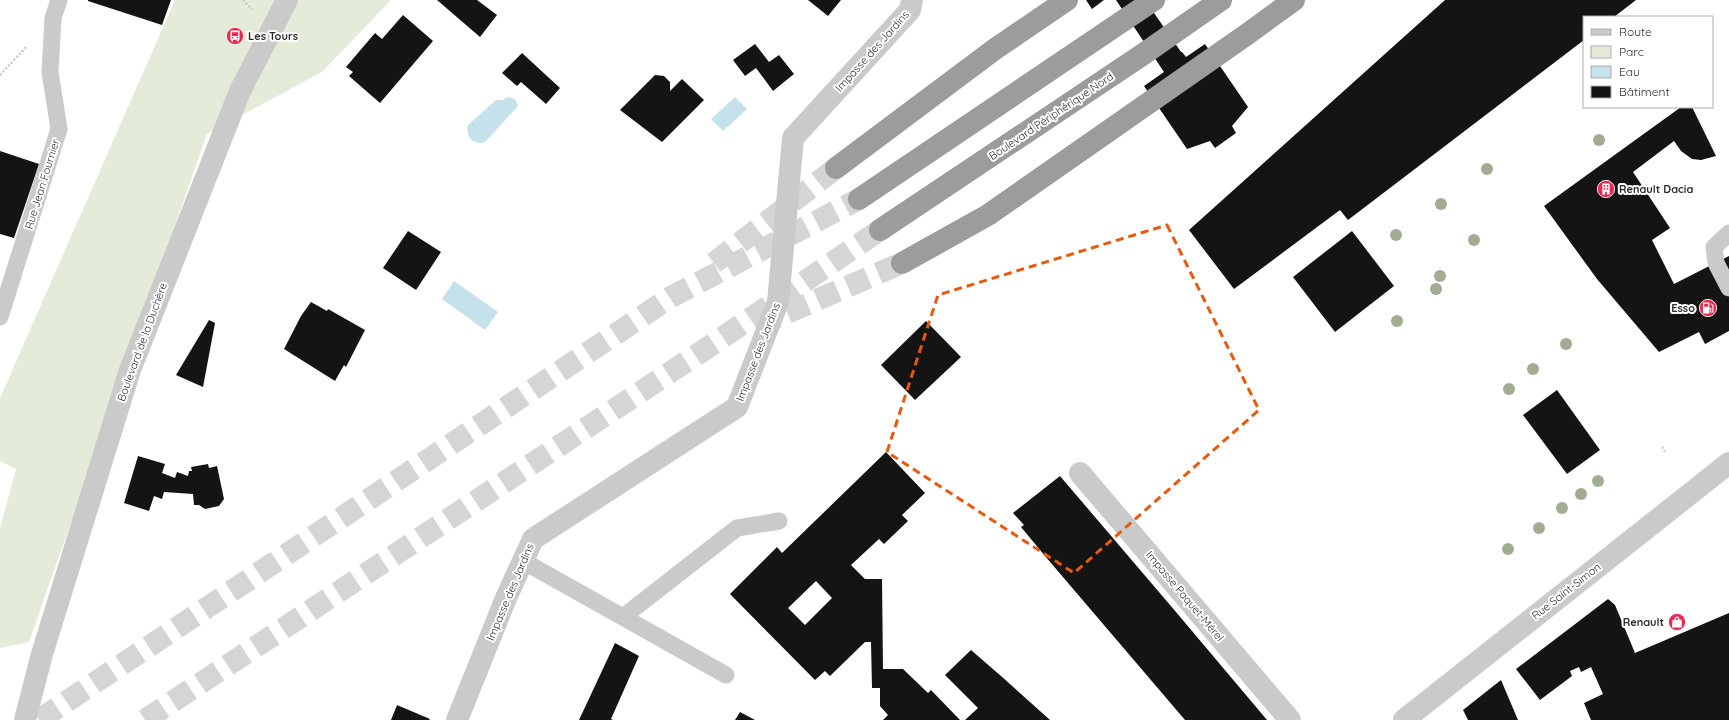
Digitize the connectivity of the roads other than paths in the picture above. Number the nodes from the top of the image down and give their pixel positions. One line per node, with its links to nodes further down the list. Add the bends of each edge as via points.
1 (59, 0): 14 (lane, Rue Jean Fournier, via 53,18 50,72 59,129)
2 (286, 0): 21 (street, Boulevard de la Duchère, via 240,91 130,370 42,654)
3 (912, 0): 18 (street, Impasse des Jardins, via 910,10 793,138 778,302 738,407 533,539)
4 (1067, 0): 8 (highway, via 995,49)
5 (1154, 0): 9 (highway)
6 (1221, 0): 10 (highway, Boulevard Périphérique Nord, via 1136,60)
7 (1294, 0): 12 (highway, via 988,216)
8 (836, 168)
9 (859, 199)
10 (880, 230)
11 (1729, 233): 13 (lane, via 1714,247 1716,263)
12 (902, 263)
13 (1729, 288)
14 (0, 317)
15 (1729, 463): 24 (street, Rue Saint-Simon)
16 (1080, 473): 23 (street, Impasse Paquet-Mérel)
17 (780, 521): 19 (lane, via 737,528)
18 (523, 561): 19 (lane); 22 (street, Impasse des Jardins)
19 (623, 617): 20 (lane)
20 (726, 675)
21 (26, 720)
22 (457, 720)
23 (1290, 720)
24 (1404, 720)

